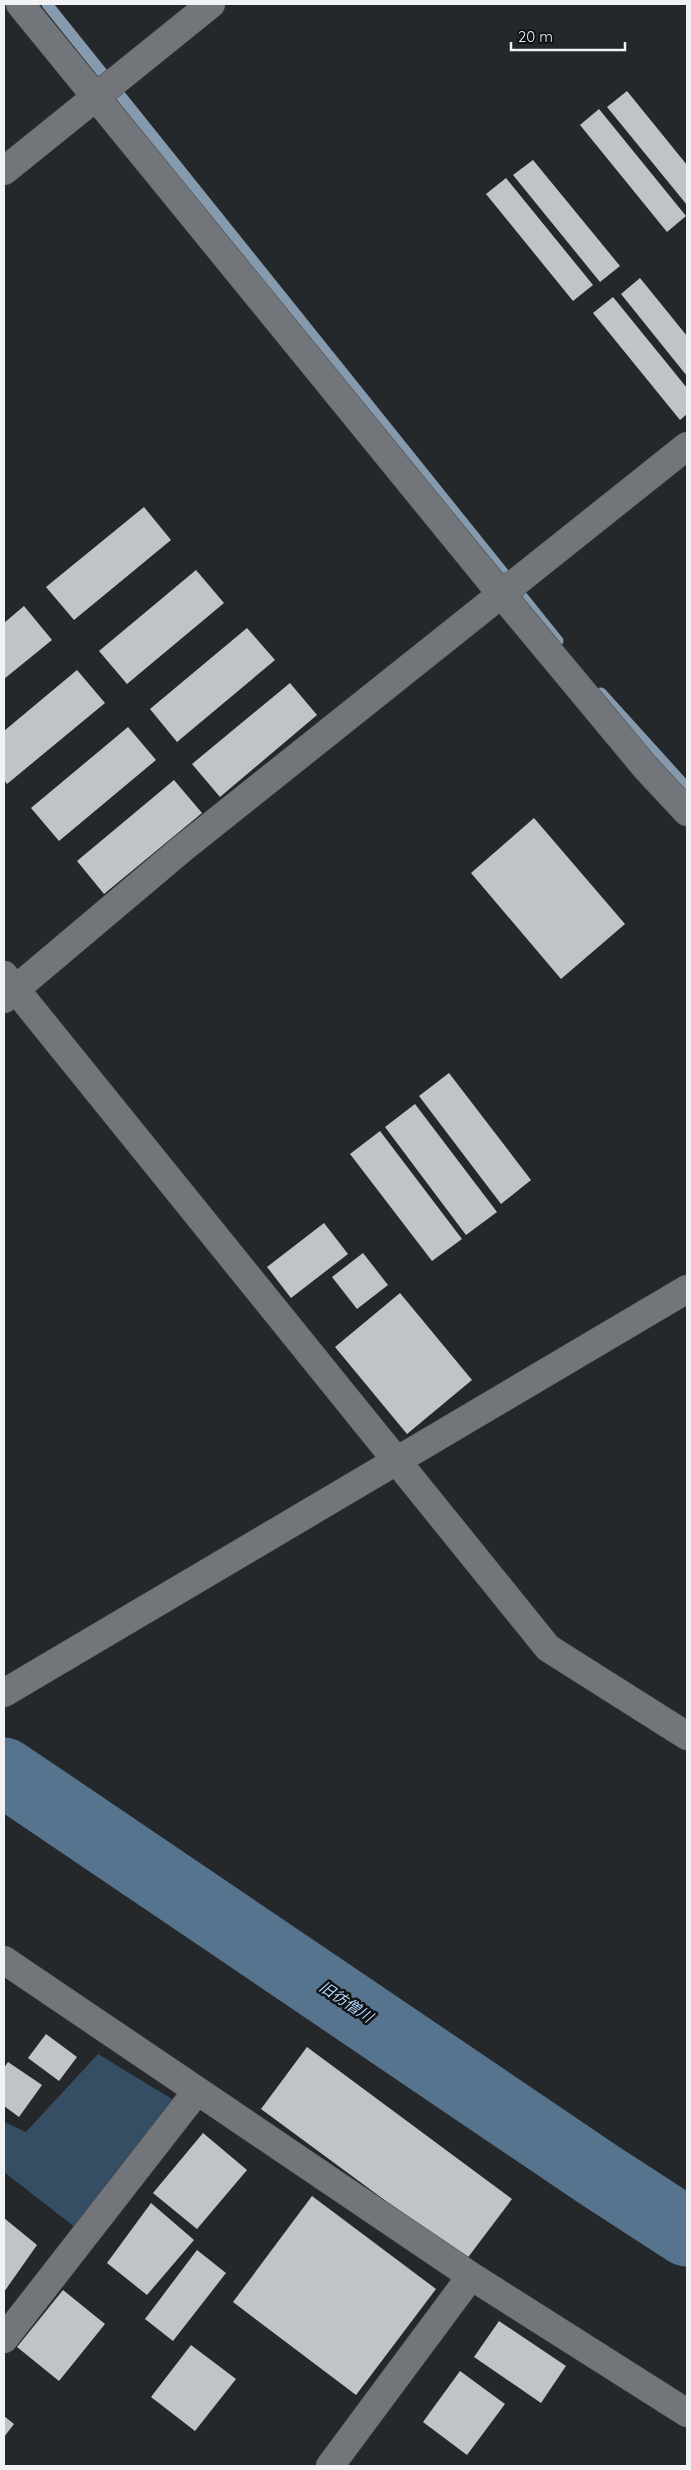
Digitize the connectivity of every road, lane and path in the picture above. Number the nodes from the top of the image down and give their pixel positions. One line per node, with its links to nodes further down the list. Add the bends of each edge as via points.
1 (20, 4): 3 (street)
2 (211, 4): 3 (street)
3 (95, 98): 4 (street); 6 (street)
4 (4, 171)
5 (687, 446): 6 (street)
6 (502, 595): 7 (street, via 646,768); 8 (street)
7 (687, 812)
8 (8, 988): 10 (street)
9 (687, 1289): 10 (street)
10 (396, 1462): 11 (street); 12 (street, via 548,1648)
11 (4, 1693)
12 (683, 1727)
13 (4, 1960): 14 (street)
14 (197, 2091): 15 (street); 16 (street)
15 (471, 2276): 17 (street); 18 (street)
16 (4, 2339)
17 (687, 2414)
18 (330, 2466)

